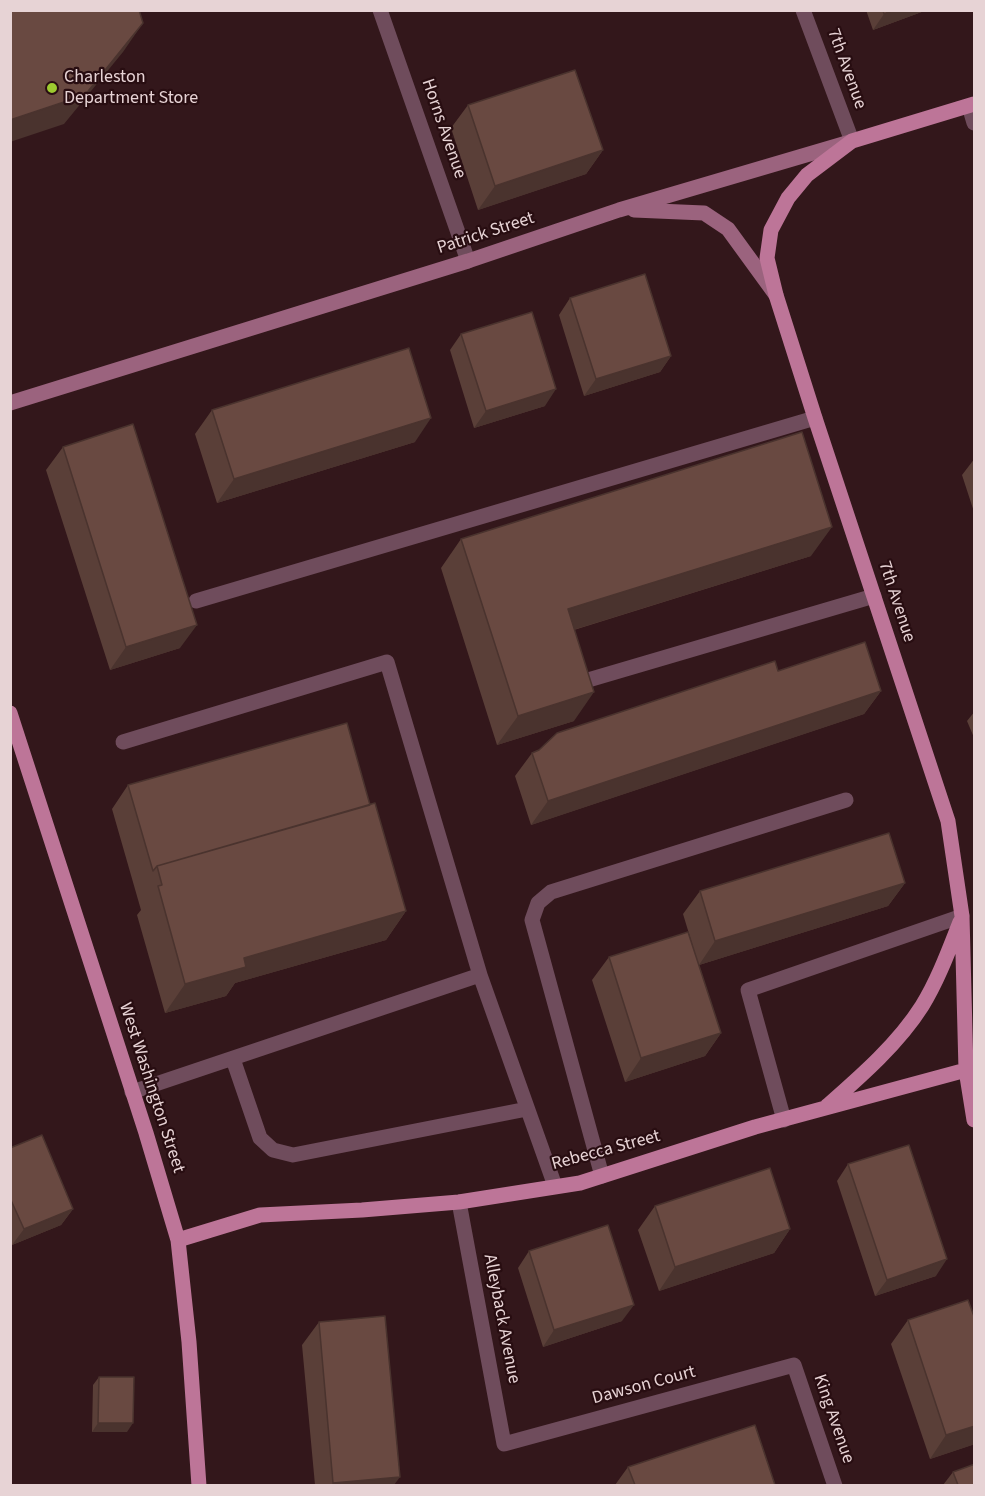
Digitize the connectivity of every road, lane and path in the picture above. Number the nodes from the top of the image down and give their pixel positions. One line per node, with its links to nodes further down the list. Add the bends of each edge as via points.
1 (380, 10): 7 (street, Horns Avenue)
2 (803, 10): 5 (street, 7th Avenue)
3 (972, 105): 4 (street); 5 (main road, Patrick Street)
4 (975, 123)
5 (852, 141): 6 (street, Patrick Street); 8 (main road, via 807,175 788,198 771,230 767,258)
6 (619, 210): 7 (street, Patrick Street); 8 (street, 7th Avenue, via 704,213 728,229)
7 (468, 261): 9 (street, Patrick Street)
8 (776, 294): 10 (main road, 7th Avenue)
9 (10, 403)
10 (815, 418): 11 (main road, 7th Avenue); 12 (street)
11 (874, 596): 13 (street); 17 (main road, 7th Avenue, via 948,821)
12 (196, 601)
13 (578, 683)
14 (10, 713): 22 (main road, West Washington Street)
15 (123, 742): 18 (street, via 387,662)
16 (846, 800): 27 (street, via 551,892 538,903 532,920)
17 (962, 916): 19 (main road, 7th Avenue); 23 (main road, via 922,1006 893,1043); 25 (street, via 748,990)
18 (480, 975): 20 (street); 24 (street)
19 (970, 1021): 21 (main road, 7th Avenue)
20 (233, 1059): 22 (street); 24 (street, via 260,1138 273,1150 292,1155)
21 (966, 1070): 23 (main road, Rebecca Street); 26 (main road, 7th Avenue)
22 (132, 1092): 30 (main road, West Washington Street)
23 (825, 1108): 25 (main road, Rebecca Street)
24 (527, 1109): 28 (street)
25 (784, 1120): 27 (main road, Rebecca Street)
26 (975, 1120)
27 (602, 1176): 28 (main road, Rebecca Street)
28 (555, 1186): 29 (main road, Rebecca Street)
29 (459, 1202): 30 (main road, Rebecca Street, via 260,1215); 32 (street, Alleyback Avenue)
30 (178, 1240): 33 (main road, West Washington Street)
31 (794, 1365): 32 (street, Dawson Court); 34 (street, King Avenue)
32 (504, 1444)
33 (199, 1485)
34 (835, 1485)

